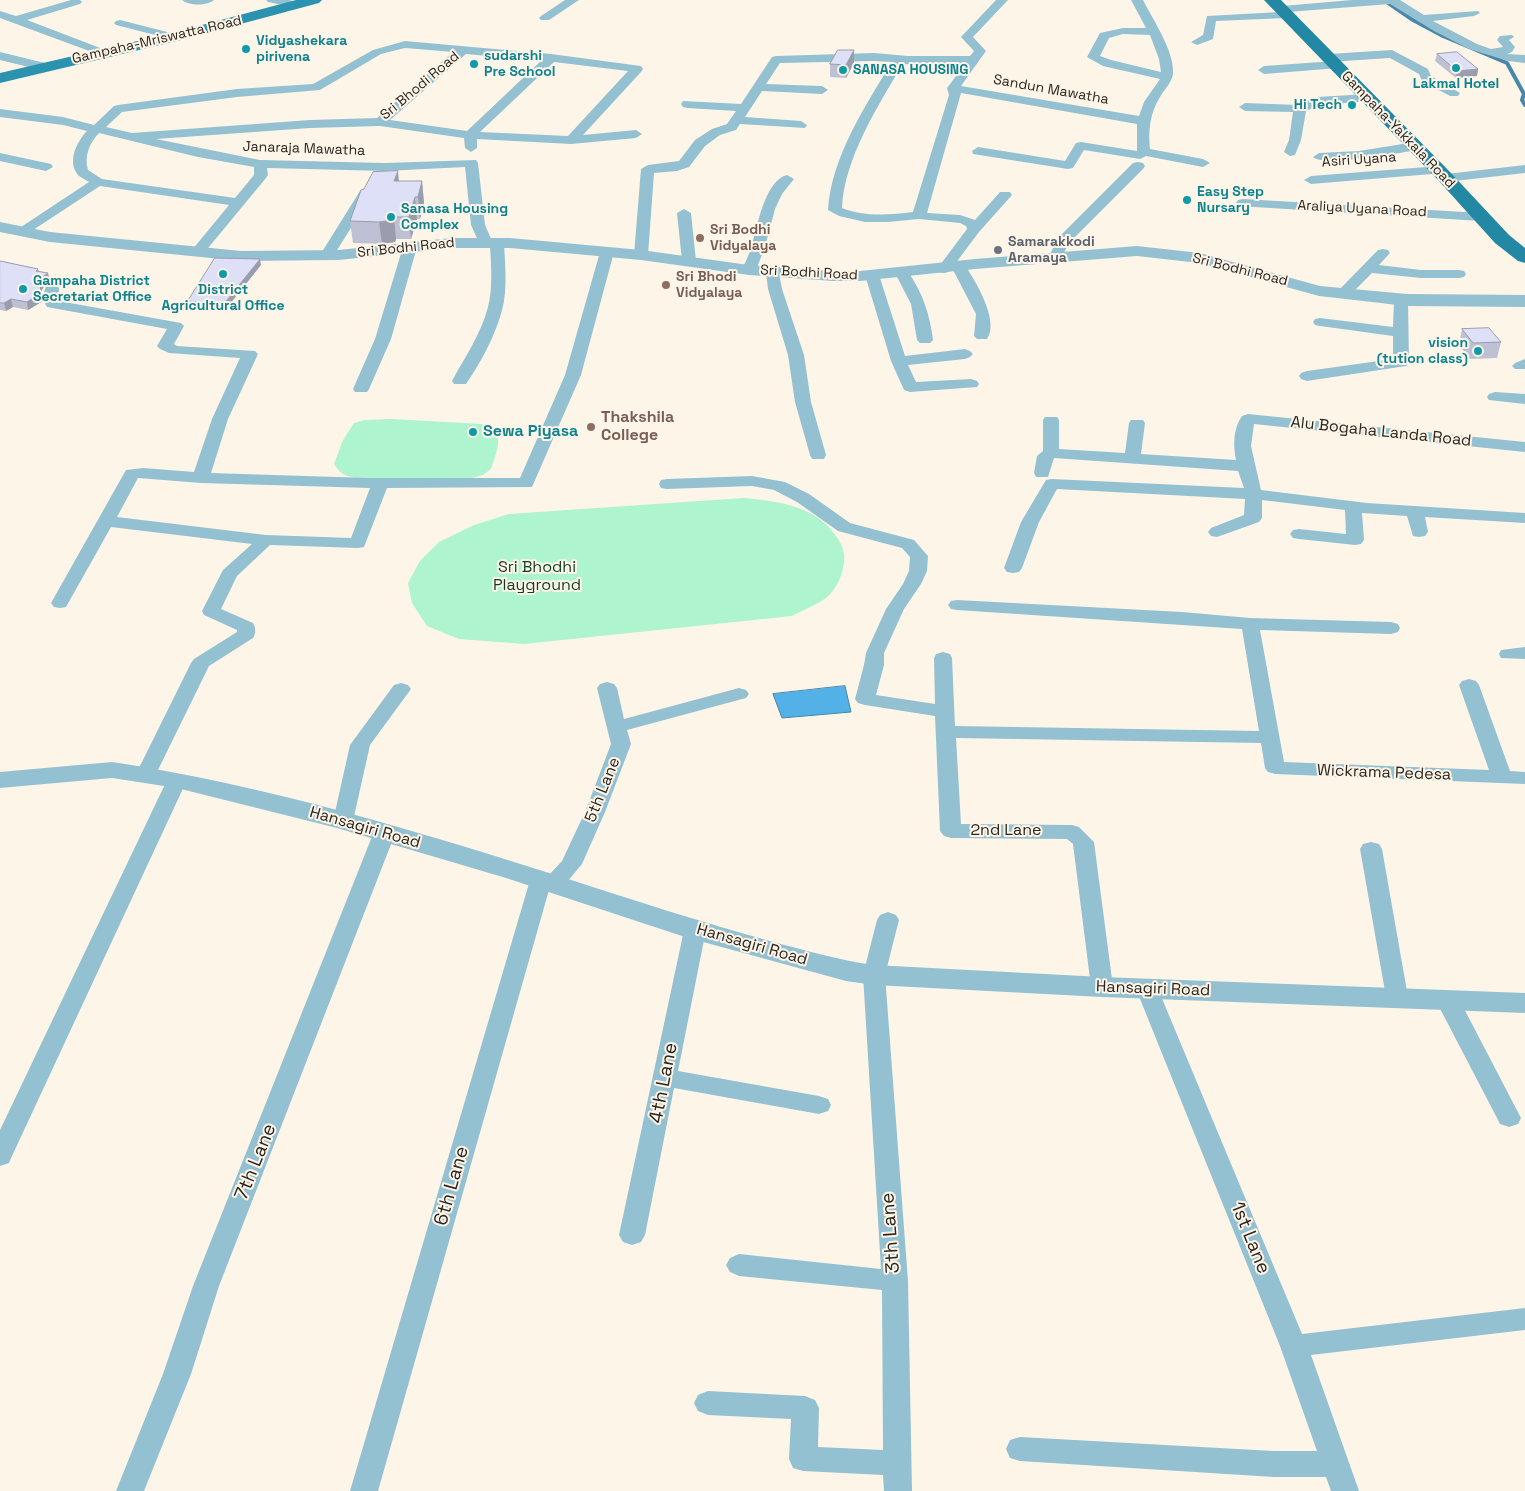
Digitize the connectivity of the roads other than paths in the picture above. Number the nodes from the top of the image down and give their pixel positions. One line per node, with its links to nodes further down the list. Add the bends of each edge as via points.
1 (188, 0): 2 (street)
2 (208, 0)
3 (272, 0): 10 (street)
4 (314, 0): 10 (main road, Gampaha-Mriswatta Road)
5 (573, 0): 14 (street)
6 (1002, 0): 29 (street, via 967,37 980,51)
7 (1137, 0): 18 (street)
8 (1392, 0): 11 (street); 15 (street)
9 (76, 2): 16 (street)
10 (297, 5): 19 (main road, Gampaha-Mriswatta Road)
11 (1281, 8): 21 (street, via 1211,18 1209,37); 30 (highway, Gampaha-Yakkala Road)
12 (1474, 13): 15 (street)
13 (0, 14): 16 (street)
14 (545, 18)
15 (1422, 19): 24 (street)
16 (16, 20): 23 (street)
17 (120, 23): 19 (street)
18 (1152, 32): 33 (street, via 1167,67); 33 (street, via 1123,31 1104,35 1092,57)
19 (176, 37): 23 (main road, Gampaha-Mriswatta Road)
20 (1508, 37): 24 (street, via 1503,40 1508,50)
21 (1197, 42)
22 (464, 50): 26 (street); 47 (street, Sri Bhodi Road); 49 (street, Sri Bhodi Road, via 405,44 377,52 316,87 242,92 133,106 118,109)
23 (104, 53): 31 (main road, Gampaha-Mriswatta Road)
24 (1490, 54): 27 (street, via 1500,58)
25 (0, 56): 31 (street)
26 (551, 58): 51 (street); 53 (street, via 637,69)
27 (1525, 59)
28 (908, 60): 29 (street); 35 (street, via 857,57 776,60); 75 (street, via 898,62 862,121 836,191 835,210 846,216 902,218)
29 (974, 60): 36 (street)
30 (1332, 62): 32 (street); 38 (street, via 1386,54 1396,56); 39 (highway, Gampaha-Yakkala Road)
31 (45, 67): 34 (main road, Gampaha-Mriswatta Road)
32 (1264, 70)
33 (1167, 77): 46 (street, via 1146,107)
34 (0, 78)
35 (758, 87): 37 (street); 42 (street)
36 (954, 88): 46 (street, Sandun Mawatha); 75 (street, via 955,95)
37 (822, 90)
38 (1454, 93)
39 (1368, 98): 43 (street, via 1317,102); 54 (highway, Gampaha-Yakkala Road)
40 (687, 104): 42 (street)
41 (1245, 107): 43 (street)
42 (745, 108): 45 (street)
43 (1300, 109): 57 (street)
44 (0, 113): 49 (street, Janaraja Mawatha)
45 (737, 120): 48 (street); 85 (street, via 732,127 716,132 700,143 684,164 648,170)
46 (1144, 121): 56 (street)
47 (380, 122): 51 (street); 52 (street, Sri Bhodi Road)
48 (801, 125)
49 (97, 128): 52 (street, Janaraja Mawatha); 70 (street, Sri Bhodi Road, via 84,144 79,162 82,172)
50 (636, 134): 53 (street)
51 (470, 135): 53 (street); 60 (street)
52 (133, 137): 62 (street, Janaraja Mawatha)
53 (571, 140)
54 (1415, 146): 59 (street); 67 (highway, Gampaha-Yakkala Road)
55 (978, 152): 56 (street, via 1068,165 1081,146 1140,155)
56 (1144, 152): 61 (street)
57 (1290, 152)
58 (0, 157): 64 (street)
59 (1320, 157)
60 (471, 163): 65 (street, Janaraja Mawatha); 80 (street, via 478,225)
61 (1203, 163)
62 (260, 164): 65 (street, Janaraja Mawatha); 72 (street, via 261,175)
63 (1138, 166): 88 (street, via 1063,241)
64 (46, 167)
65 (385, 167): 86 (street)
66 (1525, 169): 67 (street, Asiri Uyana)
67 (1442, 174): 69 (street, Asiri Uyana); 76 (highway, Gampaha-Yakkala Road)
68 (786, 179): 92 (street, via 767,206 759,244)
69 (1311, 180)
70 (98, 182): 72 (street); 79 (street)
71 (1005, 195): 78 (street)
72 (238, 202): 82 (street)
73 (1243, 203): 76 (street, Araliya Uyana Road)
74 (684, 213): 89 (street)
75 (919, 215): 78 (street, via 970,220)
76 (1481, 217): 87 (highway, Gampaha-Yakkala Road)
77 (0, 227): 79 (street, Sri Bodhi Road)
78 (974, 229): 90 (street)
79 (22, 231): 82 (street, Sri Bodhi Road, via 98,242)
80 (491, 243): 81 (street, Sri Bodhi Road); 83 (street, Sri Bodhi Road); 108 (street, via 498,285 495,308)
81 (410, 247): 86 (street, Sri Bodhi Road); 110 (street, via 383,339)
82 (199, 250): 86 (street, Sri Bodhi Road, via 241,256)
83 (607, 252): 85 (street, Sri Bodhi Road); 122 (street, via 573,375 526,484)
84 (1383, 253): 91 (street)
85 (641, 255): 89 (street, Sri Bodhi Road)
86 (327, 256)
87 (1525, 257)
88 (1055, 258): 90 (street, Sri Bodhi Road); 98 (street, Sri Bodhi Road, via 1136,251 1200,258 1319,290)
89 (689, 262): 92 (street, Sri Bodhi Road)
90 (951, 268): 94 (street, Sri Bodhi Road); 103 (street, via 983,314)
91 (1368, 268): 95 (street, via 1421,274); 98 (street)
92 (749, 270): 93 (street, Sri Bodhi Road)
93 (773, 272): 96 (street, Sri Bodhi Road); 117 (street, via 775,289 796,355 803,402)
94 (902, 273): 96 (street, Sri Bodhi Road); 104 (street, via 916,294)
95 (1459, 274)
96 (872, 275): 106 (street)
97 (52, 288): 121 (street, via 52,304 176,326 165,346 174,350 250,354 220,418)
98 (1344, 293): 99 (street, Sri Bodhi Road)
99 (1401, 299): 100 (street, Sri Bodhi Road); 102 (street)
100 (1525, 301)
101 (1320, 322): 102 (street)
102 (1401, 333): 107 (street, via 1401,363)
103 (982, 336)
104 (925, 340)
105 (965, 354): 106 (street)
106 (899, 361): 109 (street, via 910,387)
107 (1307, 376)
108 (460, 382)
109 (971, 384)
110 (361, 389)
111 (1495, 397): 112 (street)
112 (1525, 399)
113 (1051, 420): 116 (street)
114 (1137, 422): 118 (street)
115 (1525, 447): 119 (street, Alu Bogaha Landa Road, via 1248,419 1242,429)
116 (1051, 453): 118 (street); 120 (street, via 1045,456)
117 (818, 455)
118 (1132, 459): 119 (street)
119 (1245, 466): 124 (street)
120 (1042, 473)
121 (201, 478): 122 (street); 128 (street, via 132,474)
122 (380, 483): 132 (street, via 358,543)
123 (667, 484): 143 (street, via 752,481 779,486 803,498 844,527 908,544 920,556 918,571 885,628 865,699)
124 (1254, 494): 125 (street); 129 (street, via 1253,518); 133 (street, via 1052,484 1030,522)
125 (1353, 506): 126 (street); 131 (street, via 1355,540)
126 (1415, 512): 127 (street); 130 (street)
127 (1525, 518)
128 (105, 521): 132 (street); 134 (street)
129 (1217, 532)
130 (1419, 532)
131 (1299, 534)
132 (266, 540): 147 (street, via 229,574 211,611 246,627 246,634 201,663)
133 (1013, 568)
134 (60, 603)
135 (957, 605): 136 (street)
136 (1250, 624): 137 (street); 146 (street)
137 (1391, 628)
138 (943, 658): 143 (street, 2nd Lane)
139 (1469, 686): 148 (street)
140 (607, 688): 144 (street, 5th Lane)
141 (401, 689): 152 (street, via 360,746)
142 (739, 694): 144 (street)
143 (944, 711): 145 (street, 2nd Lane)
144 (616, 727): 155 (street, 5th Lane, via 621,744 595,812 571,864)
145 (945, 732): 146 (street); 159 (street, 2nd Lane, via 951,831 1072,832 1083,842)
146 (1270, 737): 148 (street, Wickrama Pedesa, via 1275,768)
147 (146, 774): 150 (street, Hansagiri Road, via 91,770); 151 (street, Hansagiri Road)
148 (1502, 777): 149 (street, Wickrama Pedesa)
149 (1525, 778)
150 (0, 780)
151 (177, 780): 152 (street, Hansagiri Road); 167 (street)
152 (343, 821): 153 (street, Hansagiri Road)
153 (384, 834): 155 (street, Hansagiri Road); 177 (street, 7th Lane, via 206,1286 177,1374)
154 (1371, 849): 161 (street)
155 (547, 882): 157 (street, Hansagiri Road); 178 (street, 6th Lane)
156 (888, 920): 158 (street, 3th Lane)
157 (694, 930): 158 (street, Hansagiri Road, via 846,971); 164 (street, 4th Lane)
158 (874, 975): 159 (street, Hansagiri Road); 170 (street, 3th Lane)
159 (1102, 987): 160 (street, Hansagiri Road)
160 (1147, 989): 161 (street, Hansagiri Road); 172 (street, 1st Lane)
161 (1397, 997): 162 (street, Hansagiri Road)
162 (1448, 999): 163 (street, Hansagiri Road); 166 (street)
163 (1525, 1003)
164 (665, 1077): 165 (street); 168 (street, 4th Lane)
165 (819, 1105)
166 (1509, 1118)
167 (0, 1156)
168 (632, 1235)
169 (739, 1266): 170 (street)
170 (895, 1281): 175 (street, 3th Lane)
171 (1525, 1319): 172 (street)
172 (1294, 1346): 176 (street, 1st Lane)
173 (708, 1404): 175 (street, via 805,1408 803,1459)
174 (1020, 1449): 176 (street, via 1274,1464)
175 (898, 1463): 179 (street, 3th Lane)
176 (1335, 1464): 180 (street, 1st Lane)
177 (130, 1491)
178 (364, 1491)
179 (898, 1491)
180 (1345, 1491)

